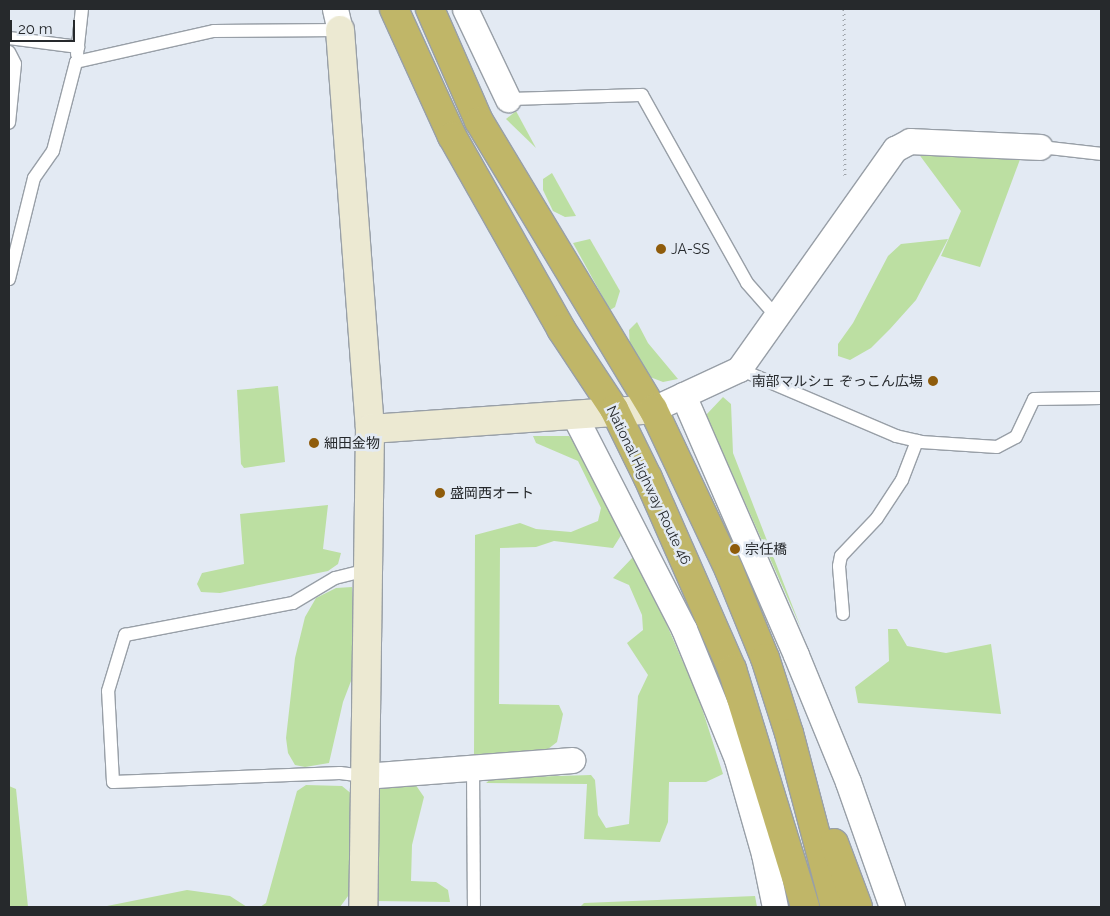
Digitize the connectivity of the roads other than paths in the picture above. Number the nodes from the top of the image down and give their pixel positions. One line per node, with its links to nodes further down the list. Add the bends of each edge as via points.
1 (82, 9): 7 (lane)
2 (394, 9): 19 (highway, National Highway Route 46, via 452,136 503,229 561,329)
3 (430, 9): 20 (highway, via 479,121)
4 (466, 9): 10 (street)
5 (337, 20): 9 (lane, via 214,31); 22 (street)
6 (9, 38): 7 (lane)
7 (78, 47): 9 (lane)
8 (9, 52): 11 (lane, via 15,64)
9 (76, 62): 14 (lane, via 53,151 34,178)
10 (508, 99): 15 (lane, via 642,95 747,283)
11 (9, 123)
12 (1040, 147): 13 (lane); 15 (street, via 910,140 895,149 844,216)
13 (1101, 154)
14 (9, 279)
15 (776, 316): 16 (street)
16 (739, 369): 17 (street); 23 (lane, via 896,436)
17 (683, 395): 20 (street); 36 (street, via 800,664 848,782)
18 (1101, 398): 23 (lane, via 1034,399 1016,437 997,446)
19 (614, 409): 20 (street); 21 (street); 33 (highway, National Highway Route 46, via 684,556 732,670)
20 (653, 409): 26 (highway, via 729,570 765,658)
21 (573, 413): 22 (street); 32 (street, via 684,629 737,759 764,854)
22 (370, 429): 24 (street)
23 (917, 441): 25 (lane, via 902,480 877,518 841,556 839,566)
24 (367, 570): 29 (street); 29 (lane, via 335,578 293,603 124,635 108,691 113,782 340,773)
25 (844, 614)
26 (789, 733): 34 (highway); 35 (highway)
27 (572, 760): 28 (street)
28 (473, 768): 29 (street); 31 (lane)
29 (364, 776): 30 (street)
30 (363, 907)
31 (474, 907)
32 (775, 907)
33 (805, 907)
34 (835, 907)
35 (858, 907)
36 (892, 907)

